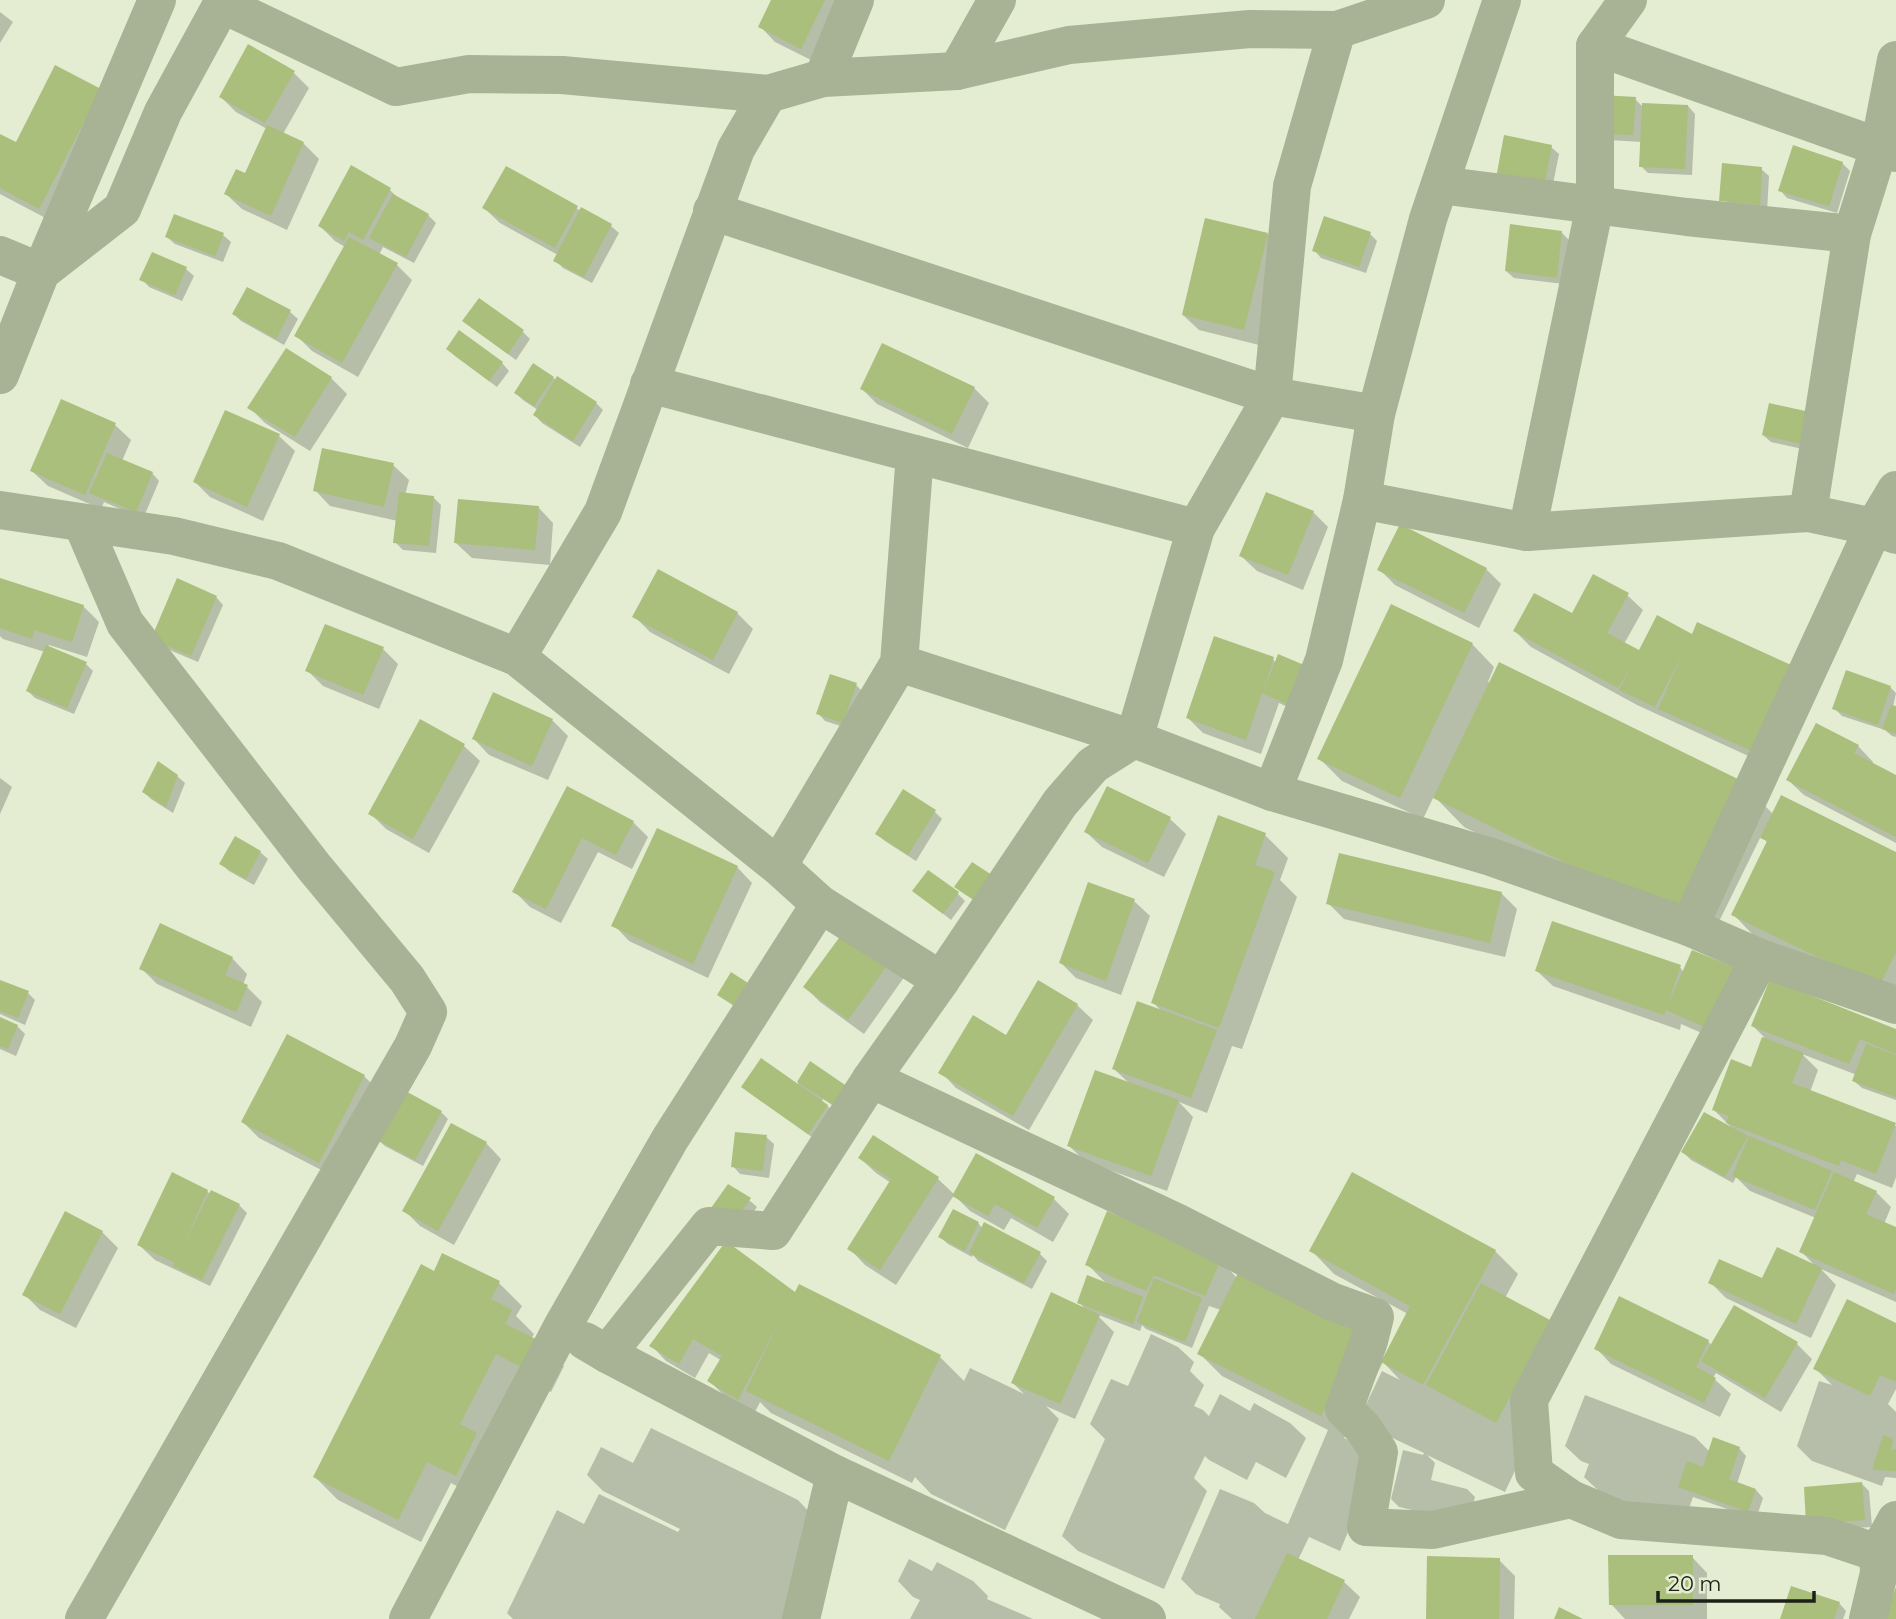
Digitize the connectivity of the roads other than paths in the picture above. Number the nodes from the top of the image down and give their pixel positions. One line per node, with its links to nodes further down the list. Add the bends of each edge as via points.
1 (158, 0): 19 (street)
2 (855, 0): 11 (street)
3 (998, 0): 10 (street)
4 (1426, 0): 7 (street)
5 (1502, 0): 14 (street)
6 (1628, 0): 8 (street)
7 (1337, 30): 10 (street, via 1250,29 1069,45); 22 (street, via 1292,186)
8 (1595, 47): 13 (street); 15 (street)
9 (1896, 60): 13 (street)
10 (957, 71): 11 (street)
11 (822, 78): 12 (street)
12 (768, 94): 16 (street, via 736,149); 19 (street, via 562,75 469,74 396,87 222,4 163,113 122,209)
13 (1887, 150): 17 (street)
14 (1440, 185): 15 (street); 23 (street)
15 (1595, 205): 17 (street); 32 (street)
16 (712, 211): 21 (street); 22 (street)
17 (1852, 234): 28 (street)
18 (0, 256): 19 (street)
19 (41, 272): 20 (street)
20 (0, 375)
21 (649, 384): 24 (street); 33 (street, via 603,512)
22 (1272, 396): 23 (street); 30 (street)
23 (1376, 414): 26 (street)
24 (915, 454): 30 (street); 34 (street)
25 (1896, 490): 31 (street)
26 (1362, 500): 32 (street); 36 (street, via 1324,660)
27 (0, 510): 29 (street)
28 (1808, 513): 31 (street); 32 (street)
29 (82, 523): 33 (street, via 174,536 278,561); 50 (street, via 125,623 407,979 428,1012 413,1046)
30 (1196, 528): 35 (street)
31 (1885, 531): 39 (street)
32 (1527, 532)
33 (517, 657): 37 (street)
34 (899, 663): 35 (street); 37 (street)
35 (1134, 738): 36 (street); 41 (street, via 1093,765 1060,803)
36 (1272, 792): 39 (street, via 1491,856)
37 (778, 866): 38 (street)
38 (820, 904): 41 (street); 44 (street, via 670,1139)
39 (1689, 926): 40 (street)
40 (1760, 958): 42 (street); 47 (street, via 1529,1400 1534,1473)
41 (941, 980): 43 (street)
42 (1896, 1004)
43 (871, 1079): 45 (street, via 773,1231 709,1226); 47 (street, via 1176,1222 1333,1302 1375,1317 1344,1409 1379,1452 1366,1527 1433,1530)
44 (562, 1327): 45 (street); 51 (street)
45 (607, 1354): 46 (street)
46 (835, 1474): 52 (street); 53 (street)
47 (1571, 1499): 49 (street, via 1621,1520 1827,1536)
48 (1896, 1520): 49 (street)
49 (1878, 1553): 54 (street, via 1879,1573)
50 (84, 1619)
51 (408, 1619)
52 (802, 1619)
53 (1147, 1619)
54 (1868, 1619)

